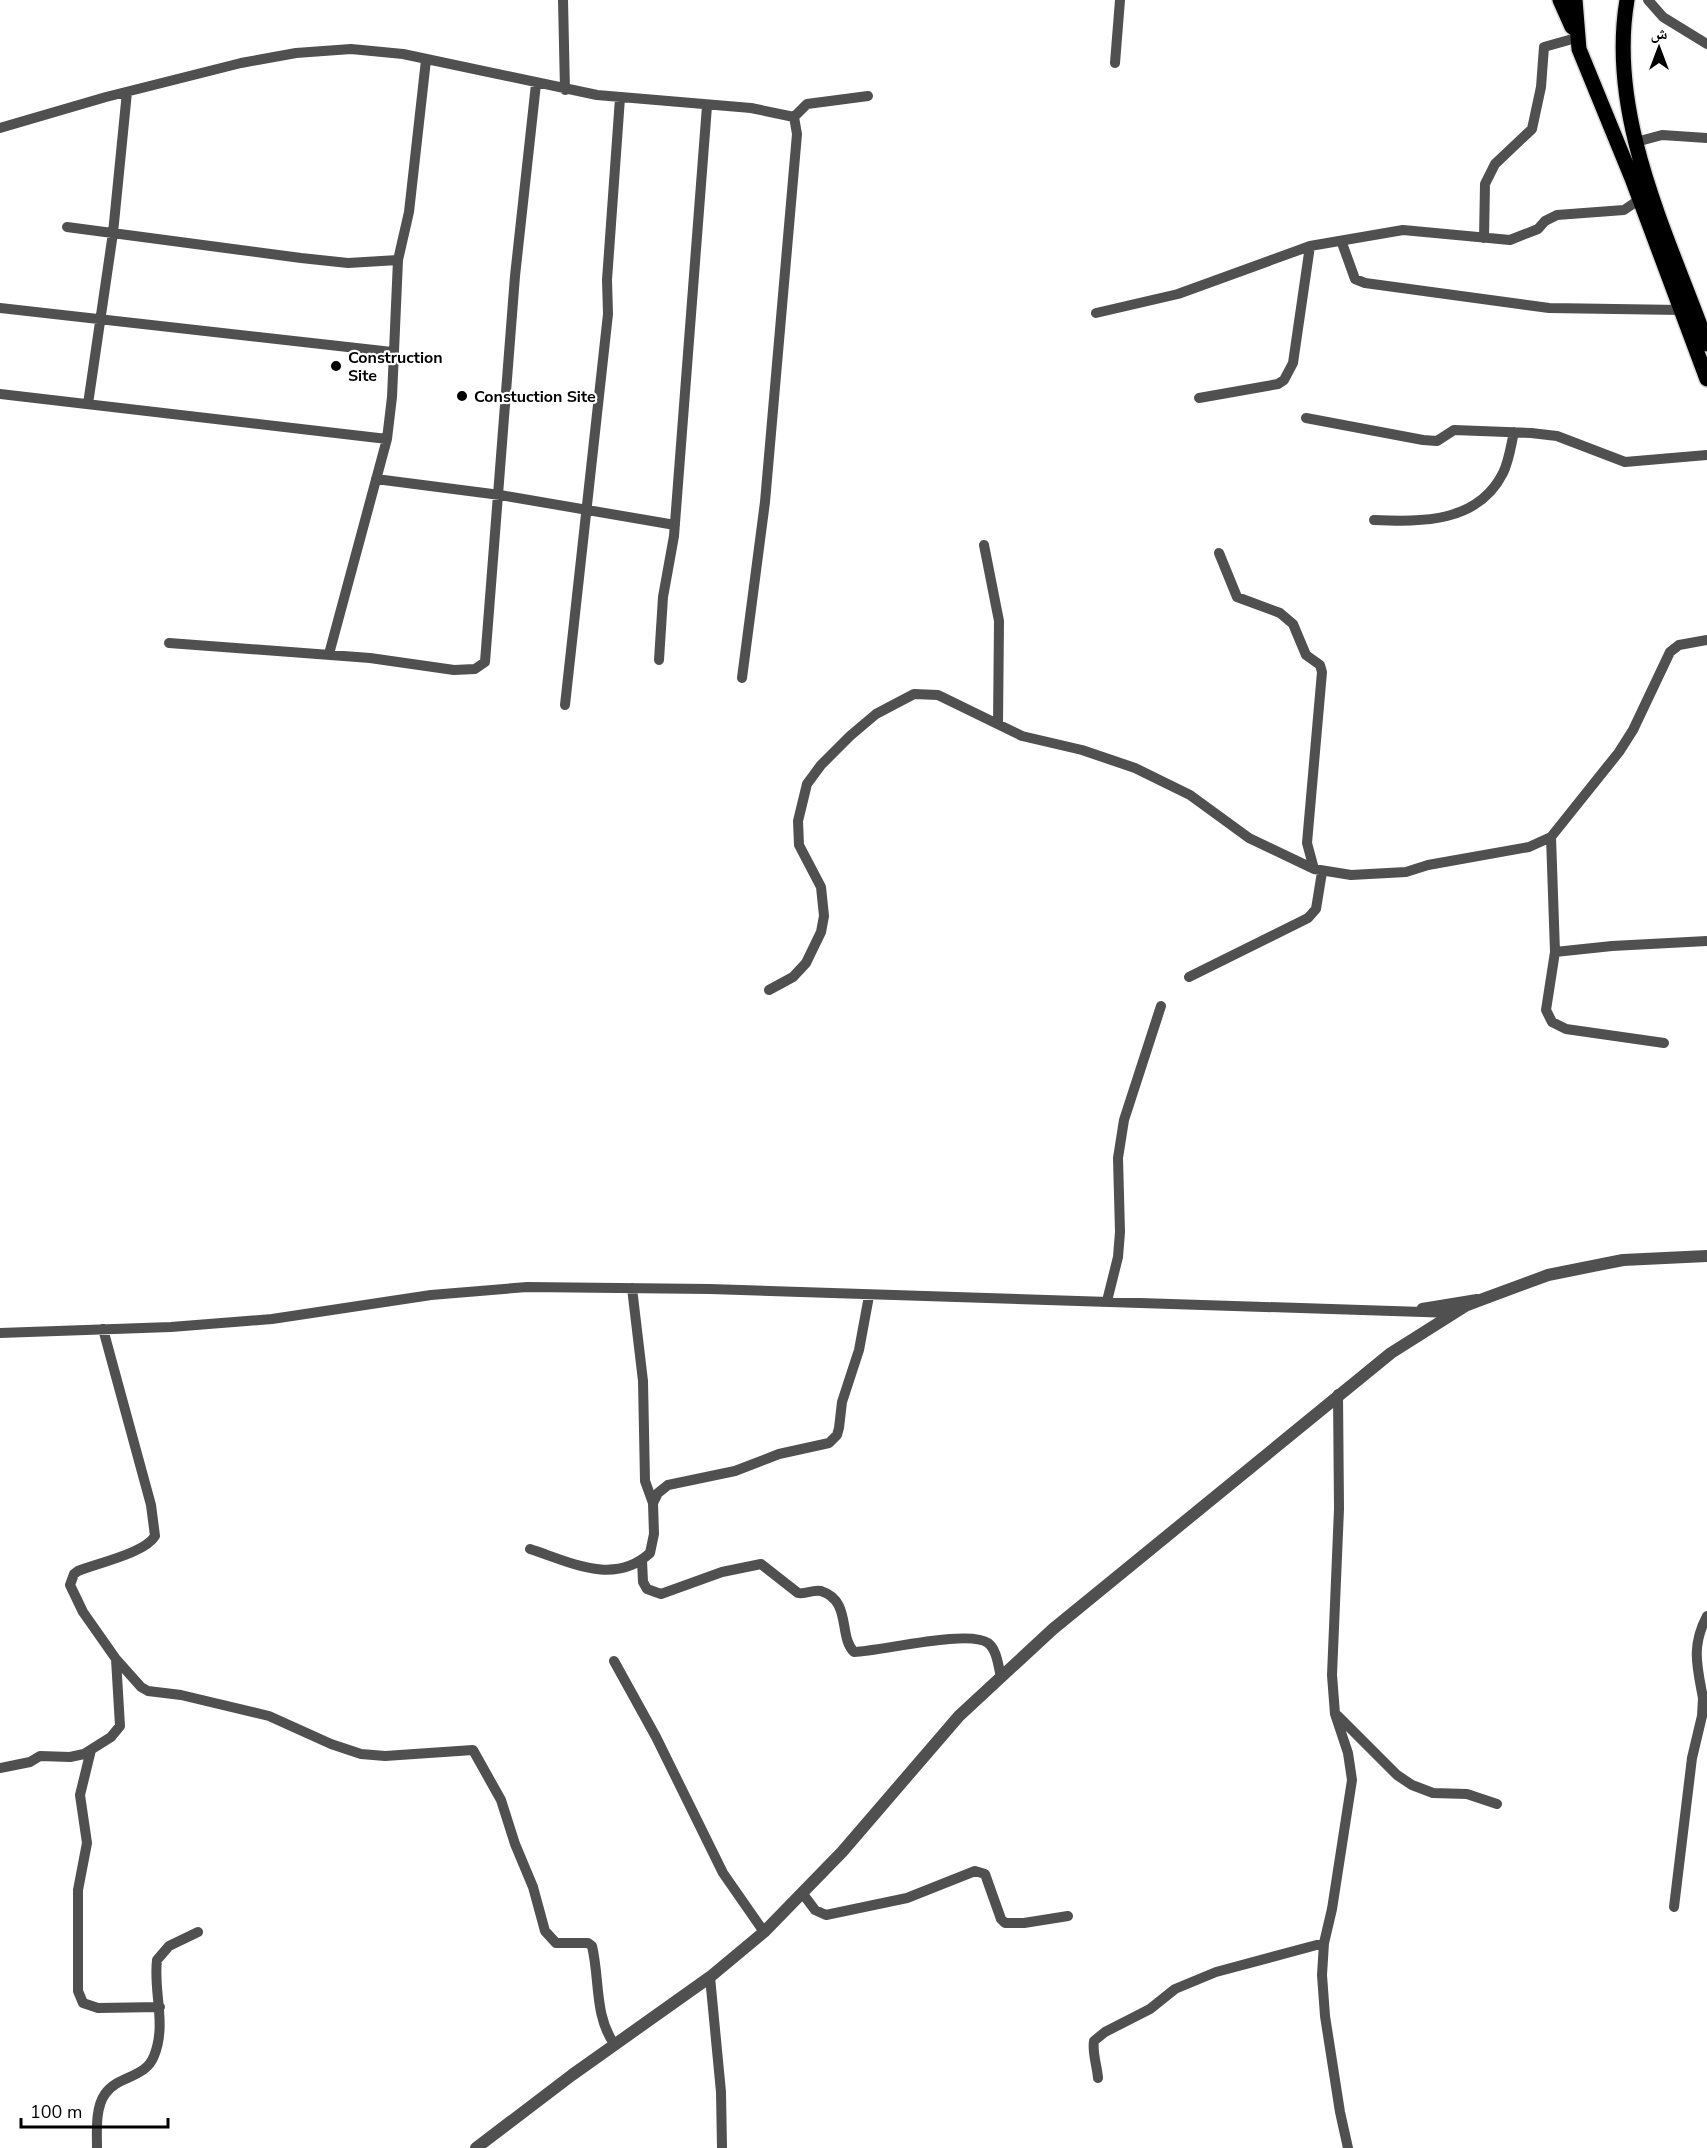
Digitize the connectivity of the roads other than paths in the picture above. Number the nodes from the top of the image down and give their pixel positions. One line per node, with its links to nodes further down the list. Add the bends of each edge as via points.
1 (563, 0): 14 (street)
2 (1120, 0): 12 (street)
3 (1560, 0): 9 (main road)
4 (1575, 0): 9 (main road)
5 (1627, 0): 8 (main road)
6 (1634, 0): 8 (main road)
7 (1648, 0): 10 (street, via 1663,17)
8 (1623, 20): 22 (main road, via 1622,72)
9 (1578, 44): 23 (main road); 27 (street, via 1544,47 1532,129 1495,164 1485,184)
10 (1707, 44)
11 (426, 60): 13 (street); 15 (street, via 351,49 296,53); 30 (street, via 410,203)
12 (1115, 63)
13 (536, 84): 14 (street); 46 (street, via 515,276)
14 (565, 90): 17 (street)
15 (128, 92): 20 (street); 26 (street)
16 (868, 96): 19 (street, via 807,104)
17 (620, 98): 18 (street); 47 (street, via 608,314)
18 (707, 106): 19 (street, via 751,108); 49 (street)
19 (794, 117): 56 (street, via 797,134 765,502)
20 (0, 128)
21 (1707, 138): 22 (street, via 1662,135)
22 (1636, 142): 23 (main road)
23 (1640, 179): 24 (main road); 35 (main road)
24 (1640, 200): 27 (street, via 1624,210 1557,215 1538,229 1510,240); 32 (main road)
25 (67, 227): 26 (street)
26 (113, 233): 30 (street, via 348,263); 34 (street)
27 (1484, 238): 28 (street, via 1403,230)
28 (1342, 243): 29 (street); 32 (street, via 1355,279 1365,283 1549,308)
29 (1310, 246): 33 (street, via 1178,294); 39 (street, via 1293,363 1284,380)
30 (398, 260): 36 (street)
31 (0, 308): 34 (street)
32 (1682, 310): 37 (main road)
33 (1095, 313)
34 (100, 319): 36 (street); 40 (street)
35 (1707, 344)
36 (392, 352): 43 (street)
37 (1707, 379)
38 (0, 394): 40 (street)
39 (1198, 398)
40 (88, 404): 43 (street)
41 (1306, 418): 42 (street, via 1437,441 1454,430)
42 (1514, 432): 44 (street, via 1557,436 1626,462); 48 (street, via 1496,485 1462,512 1425,522)
43 (387, 439): 45 (street)
44 (1707, 455)
45 (376, 479): 46 (street); 54 (street)
46 (500, 495): 47 (street); 54 (street, via 485,662 475,669 454,670)
47 (588, 512): 49 (street); 57 (street)
48 (1374, 520)
49 (675, 525): 55 (street)
50 (984, 545): 58 (street, via 999,621)
51 (1220, 553): 60 (street, via 1237,597 1281,614 1293,624 1306,655 1320,665 1306,843)
52 (1707, 640): 59 (street, via 1679,645 1670,652 1619,752)
53 (170, 643): 54 (street)
54 (330, 654)
55 (658, 660)
56 (742, 678)
57 (565, 705)
58 (998, 724): 60 (street, via 1022,736 1135,768 1190,795 1249,838); 64 (street, via 938,694 914,694 876,714 816,770 801,797 798,821 801,851 821,887 821,932 806,963 793,977)
59 (1551, 837): 60 (street, via 1529,847 1406,872 1351,875); 62 (street)
60 (1318, 871): 63 (street, via 1316,909 1308,918)
61 (1707, 941): 62 (street)
62 (1555, 952): 66 (street, via 1546,1004 1552,1023 1566,1029)
63 (1189, 977)
64 (770, 990)
65 (1161, 1006): 71 (street, via 1124,1120 1118,1158 1118,1257)
66 (1664, 1043)
67 (1707, 1256): 70 (street, via 1623,1260 1548,1275)
68 (632, 1288): 69 (street); 74 (street, via 471,1291 272,1319); 77 (street, via 643,1382 645,1481)
69 (869, 1296): 71 (street); 77 (street, via 839,1428 829,1443 779,1454 735,1471 668,1485)
70 (1485, 1298): 72 (street); 73 (street)
71 (1107, 1302): 72 (street)
72 (1413, 1310): 73 (street)
73 (1453, 1312): 76 (street)
74 (103, 1329): 75 (street); 81 (street, via 156,1531 146,1545 78,1571 71,1579 76,1598)
75 (0, 1333)
76 (1338, 1394): 83 (street, via 1053,1629); 85 (street, via 1339,1497 1332,1675)
77 (654, 1503): 79 (street, via 653,1544)
78 (530, 1549): 79 (street, via 610,1572)
79 (642, 1560): 83 (street, via 643,1582 647,1589 661,1594 722,1572 761,1564 798,1593 820,1591 832,1597 844,1618 847,1639 854,1652 976,1638 994,1650)
80 (1707, 1616): 84 (street, via 1697,1635 1696,1665)
81 (116, 1659): 86 (street, via 120,1729); 97 (street, via 145,1690 269,1716 361,1754 473,1750 503,1806 547,1936 556,1943 592,1946 603,2019 607,2035)
82 (614, 1661): 93 (street, via 723,1874)
83 (1001, 1677): 89 (street, via 959,1716)
84 (1705, 1698): 90 (street, via 1692,1758)
85 (1335, 1714): 88 (street, via 1412,1785 1433,1793 1467,1794); 94 (street, via 1352,1780)
86 (91, 1750): 87 (street, via 70,1757 40,1756); 96 (street, via 80,1795 87,1843 78,1890 78,1991 83,2003 98,2008)
87 (0, 1768)
88 (1497, 1804)
89 (803, 1894): 91 (street, via 815,1910 826,1915 907,1898 975,1871 986,1874 1005,1923); 93 (street)
90 (1674, 1907)
91 (1068, 1916)
92 (198, 1932): 96 (street, via 169,1946 157,1960)
93 (764, 1932): 95 (street)
94 (1324, 1943): 98 (street, via 1216,1972 1175,1989 1150,2009 1094,2041); 102 (street, via 1325,2016)
95 (710, 1977): 97 (street); 101 (street)
96 (160, 2007): 99 (street, via 154,2058 145,2070 121,2080 105,2094 99,2114)
97 (615, 2045): 100 (street)
98 (1098, 2078)
99 (97, 2148)
100 (476, 2148)
101 (722, 2148)
102 (1348, 2148)

